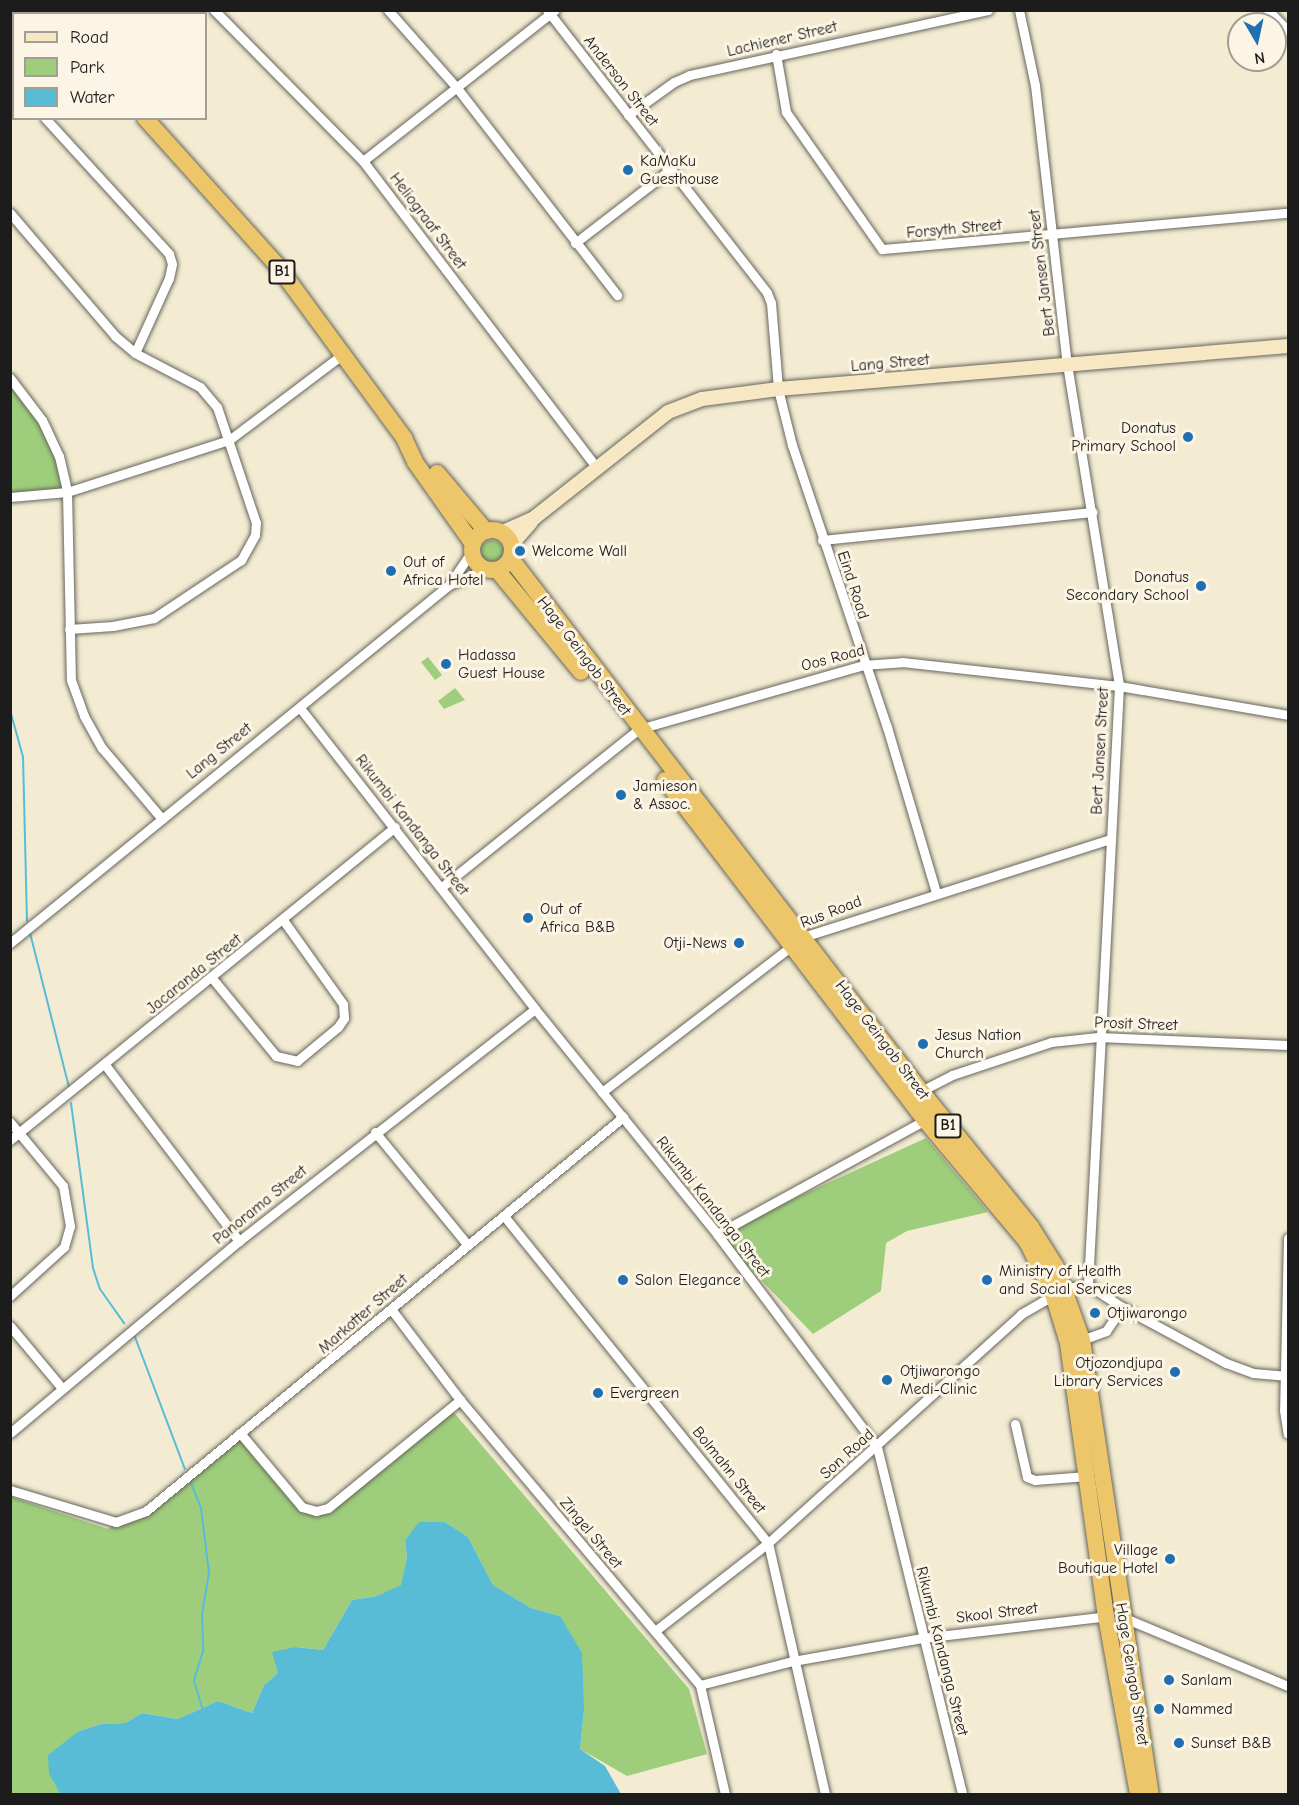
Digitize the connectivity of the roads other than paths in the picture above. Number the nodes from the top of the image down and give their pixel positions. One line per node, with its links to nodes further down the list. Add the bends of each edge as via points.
1 (214, 10): 13 (street, Heliograaf Street)
2 (388, 10): 9 (street)
3 (988, 10): 8 (street, Lachiener Street)
4 (1018, 10): 17 (street, Bert Jansen Street, via 1035,86)
5 (1268, 10): 7 (street)
6 (551, 12): 9 (street); 10 (street, Anderson Street)
7 (1288, 32)
8 (776, 54): 10 (street, Lachiener Street, via 682,79); 17 (street, Forsyth Street, via 786,112 879,248)
9 (457, 88): 13 (street); 18 (street)
10 (628, 115): 14 (street, Anderson Street)
11 (47, 120): 21 (street, via 169,254 169,278)
12 (147, 120): 22 (highway, B1, via 277,265)
13 (363, 160): 28 (street, Heliograaf Street)
14 (671, 169): 18 (street); 25 (street, Anderson Street, via 767,293)
15 (10, 213): 21 (street, via 115,336)
16 (1288, 213): 17 (street, Forsyth Street)
17 (1052, 237): 23 (street, Bert Jansen Street)
18 (575, 243): 19 (street)
19 (617, 295)
20 (1288, 346): 23 (street, Lang Street)
21 (135, 353): 27 (street, via 200,387 217,407)
22 (344, 354): 26 (highway, B1); 27 (street)
23 (1067, 364): 25 (street, Lang Street); 31 (street, Bert Jansen Street)
24 (10, 378): 29 (street, via 42,420 59,456)
25 (778, 389): 28 (street, Lang Street, via 702,399 675,408); 32 (street, Eind Road)
26 (404, 438): 33 (highway, B1); 34 (highway, B1, via 415,462)
27 (229, 440): 29 (street); 37 (street, via 256,523 255,535 241,560 154,618)
28 (597, 468): 33 (street, Lang Street)
29 (67, 492): 30 (street); 37 (street)
30 (10, 497)
31 (1092, 512): 32 (street); 39 (street, Bert Jansen Street)
32 (822, 540): 38 (street, Eind Road)
33 (503, 541): 34 (highway); 35 (highway); 42 (highway, Hage Geingob Street / B1)
34 (472, 548): 35 (highway, Hage Geingob Street / B1, via 476,562); 36 (street, Lang Street)
35 (492, 569): 36 (street, Lang Street); 42 (highway, Hage Geingob Street / B1)
36 (449, 585): 40 (street, Lang Street)
37 (69, 629): 43 (street, via 71,680 84,716 102,748)
38 (863, 665): 39 (street, Oos Road, via 902,662); 42 (street, Oos Road); 47 (street, Eind Road, via 887,727)
39 (1119, 686): 41 (street, Oos Road); 45 (street, Bert Jansen Street)
40 (300, 708): 43 (street, Lang Street); 44 (street, Rikumbi Kandanga Street)
41 (1288, 715)
42 (635, 732): 46 (street, Oos Road); 49 (highway, Hage Geingob Street / B1)
43 (162, 819): 50 (street, Lang Street)
44 (395, 827): 46 (street, Rikumbi Kandanga Street); 48 (street, Jacaranda Street)
45 (1111, 839): 47 (street, Rus Road); 53 (street, Bert Jansen Street)
46 (443, 886): 52 (street, Rikumbi Kandanga Street)
47 (936, 892): 49 (street, Rus Road)
48 (283, 920): 51 (street, Jacaranda Street); 51 (street, via 343,1004 344,1018 338,1027 297,1061 276,1056)
49 (798, 941): 56 (highway, Hage Geingob Street / B1); 57 (street, Rus Road); 59 (highway, Hage Geingob Street / B1)
50 (10, 943)
51 (212, 978): 55 (street, Jacaranda Street)
52 (535, 1009): 57 (street, Rikumbi Kandanga Street); 61 (street, Panorama Street)
53 (1098, 1036): 54 (street, Prosit Street); 56 (street, Prosit Street, via 1051,1042 952,1075); 69 (street, Bert Jansen Street)
54 (1288, 1046)
55 (106, 1066): 62 (street, Jacaranda Street); 67 (street)
56 (921, 1091): 70 (highway, Hage Geingob Street / B1, via 1031,1227)
57 (602, 1092): 58 (street, Rikumbi Kandanga Street)
58 (623, 1117): 64 (street, Markotter Street); 65 (street, Rikumbi Kandanga Street)
59 (925, 1120): 65 (street); 70 (highway, Hage Geingob Street / B1, via 1027,1242)
60 (10, 1122): 62 (street)
61 (375, 1132): 67 (street, Panorama Street); 68 (street)
62 (20, 1133): 63 (street, Jacaranda Street); 71 (street, via 63,1186 70,1226 64,1247)
63 (10, 1140)
64 (504, 1216): 68 (street, Markotter Street); 87 (street, Bolmahn Street)
65 (717, 1234): 84 (street, Rikumbi Kandanga Street)
66 (1288, 1238): 76 (street)
67 (239, 1241): 78 (street, Panorama Street)
68 (467, 1244): 73 (street, Markotter Street)
69 (1088, 1285): 70 (street, Son Road); 72 (street)
70 (1060, 1291): 75 (highway, Hage Geingob Street / B1); 84 (street, Son Road, via 1021,1314)
71 (10, 1296)
72 (1122, 1307): 75 (street, via 1106,1331); 76 (street, via 1226,1363 1253,1373)
73 (391, 1309): 79 (street, Zingel Street); 82 (street, Markotter Street)
74 (10, 1326): 78 (street)
75 (1075, 1341): 77 (highway, Hage Geingob Street / B1)
76 (1287, 1377): 83 (street, via 1284,1410)
77 (1081, 1384): 85 (highway, Hage Geingob Street / B1); 89 (highway, Hage Geingob Street / B1)
78 (61, 1387): 81 (street, Panorama Street)
79 (460, 1400): 82 (street, via 328,1508 316,1511 302,1507); 90 (street, Zingel Street)
80 (1015, 1424): 85 (street, via 1027,1477 1035,1480)
81 (10, 1432)
82 (240, 1433): 86 (street, Markotter Street, via 146,1511 116,1522)
83 (1288, 1434)
84 (877, 1447): 87 (street, Son Road); 91 (street, Rikumbi Kandanga Street)
85 (1087, 1476): 88 (highway, Hage Geingob Street / B1)
86 (10, 1490)
87 (768, 1543): 90 (street, Son Road); 92 (street, Bolmahn Street)
88 (1106, 1616): 89 (street, Skool Street); 91 (street, Skool Street); 93 (highway, Hage Geingob Street / B1)
89 (1124, 1617): 93 (highway, Hage Geingob Street / B1); 95 (street, Skool Street)
90 (655, 1631): 94 (street, Zingel Street)
91 (922, 1638): 92 (street, Skool Street); 98 (street, Rikumbi Kandanga Street)
92 (793, 1661): 94 (street, Skool Street); 97 (street, Bolmahn Street)
93 (1125, 1676): 99 (highway, Hage Geingob Street / B1); 100 (highway, Hage Geingob Street / B1)
94 (700, 1685): 96 (street, Zingel Street)
95 (1288, 1686)
96 (725, 1794)
97 (825, 1794)
98 (962, 1794)
99 (1138, 1794)
100 (1151, 1794)

